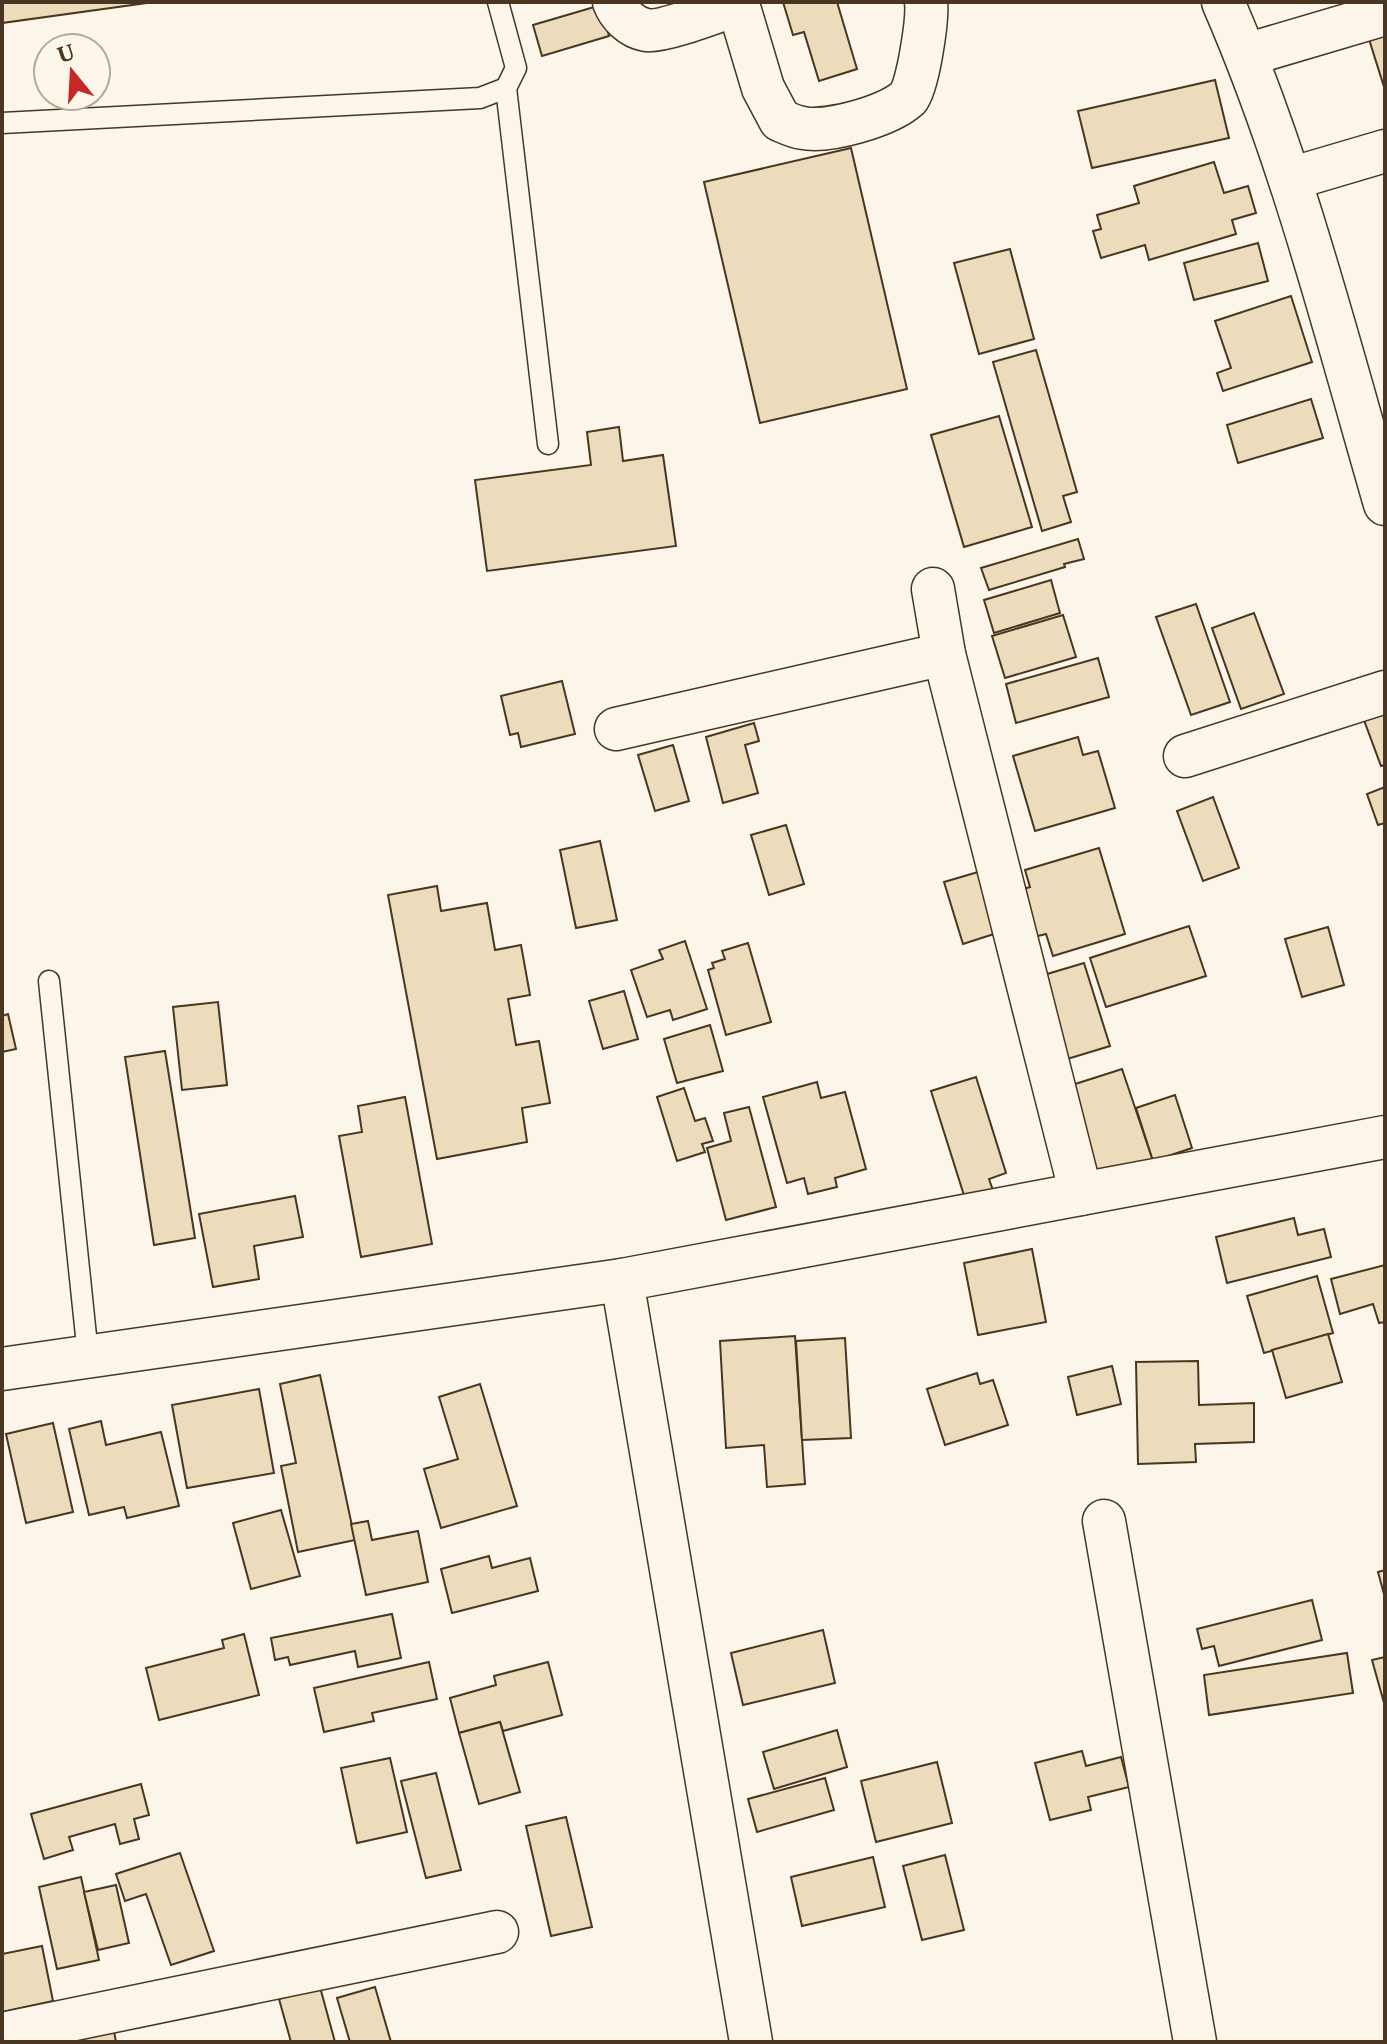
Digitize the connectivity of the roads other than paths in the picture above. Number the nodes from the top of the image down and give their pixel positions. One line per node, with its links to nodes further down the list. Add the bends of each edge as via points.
1 (498, 2): 8 (lane, via 516,68)
2 (614, 2): 5 (street, via 618,13 648,30)
3 (926, 2): 5 (street, via 921,60 910,96 885,113 805,129 780,120 763,88)
4 (1223, 2): 7 (street)
5 (738, 3)
6 (1385, 14): 7 (street)
7 (1246, 55): 11 (street)
8 (506, 88): 9 (lane, via 480,98); 12 (lane)
9 (2, 123)
10 (1385, 151): 11 (street)
11 (1290, 179): 13 (street)
12 (548, 444)
13 (1385, 504)
14 (933, 589): 15 (street)
15 (944, 654): 17 (street); 21 (street)
16 (1385, 692): 18 (street)
17 (616, 729)
18 (1185, 756)
19 (49, 981): 23 (lane)
20 (1384, 1141): 21 (street)
21 (1081, 1194): 22 (street)
22 (622, 1280): 23 (street); 28 (street)
23 (88, 1355): 24 (street)
24 (2, 1369)
25 (1104, 1521): 29 (street)
26 (497, 1932): 27 (street)
27 (2, 2034)
28 (751, 2042)
29 (1195, 2042)

